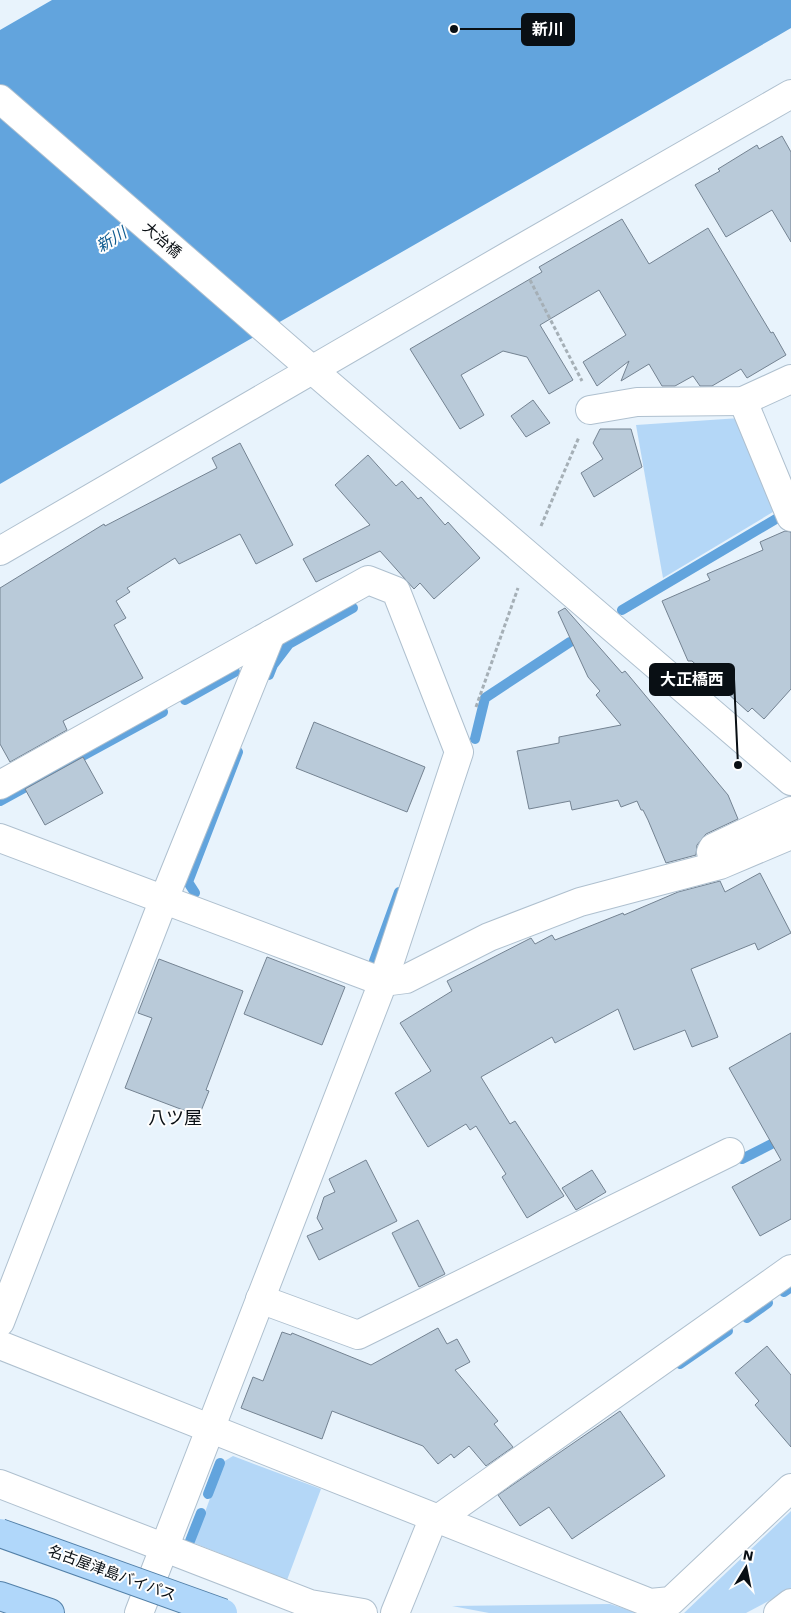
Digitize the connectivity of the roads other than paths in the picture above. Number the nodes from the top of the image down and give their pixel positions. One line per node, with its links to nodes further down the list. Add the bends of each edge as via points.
1 (791, 94): 3 (street, via 515,252)
2 (0, 99): 3 (street, 大治橋)
3 (307, 365): 8 (street); 10 (street, 大治橋)
4 (791, 379): 5 (street)
5 (743, 400): 6 (street, via 637,402); 7 (street)
6 (590, 410)
7 (791, 517)
8 (0, 551)
9 (271, 634): 11 (street); 16 (street); 17 (street, via 368,580 396,591 460,752)
10 (791, 781)
11 (0, 785)
12 (791, 811): 15 (street, via 713,848)
13 (791, 835): 15 (street, via 720,865)
14 (0, 838): 16 (street)
15 (699, 870): 17 (street, via 580,902 489,937 406,979)
16 (164, 899): 17 (street); 21 (street)
17 (383, 982): 20 (street)
18 (730, 1152): 20 (street, via 358,1335)
19 (791, 1269): 26 (street)
20 (260, 1299): 23 (street)
21 (0, 1322)
22 (0, 1345): 23 (street)
23 (210, 1428): 26 (street); 28 (street)
24 (0, 1484): 28 (street)
25 (791, 1488): 26 (street, via 671,1601 650,1603)
26 (436, 1518): 35 (street)
27 (0, 1533): 33 (main road, 名古屋津島バイパス, bridge)
28 (164, 1548): 32 (street); 34 (street, via 310,1604)
29 (0, 1596): 31 (main road)
30 (791, 1603): 36 (street)
31 (50, 1613)
32 (139, 1613)
33 (223, 1613)
34 (363, 1613)
35 (395, 1613)
36 (778, 1613)

